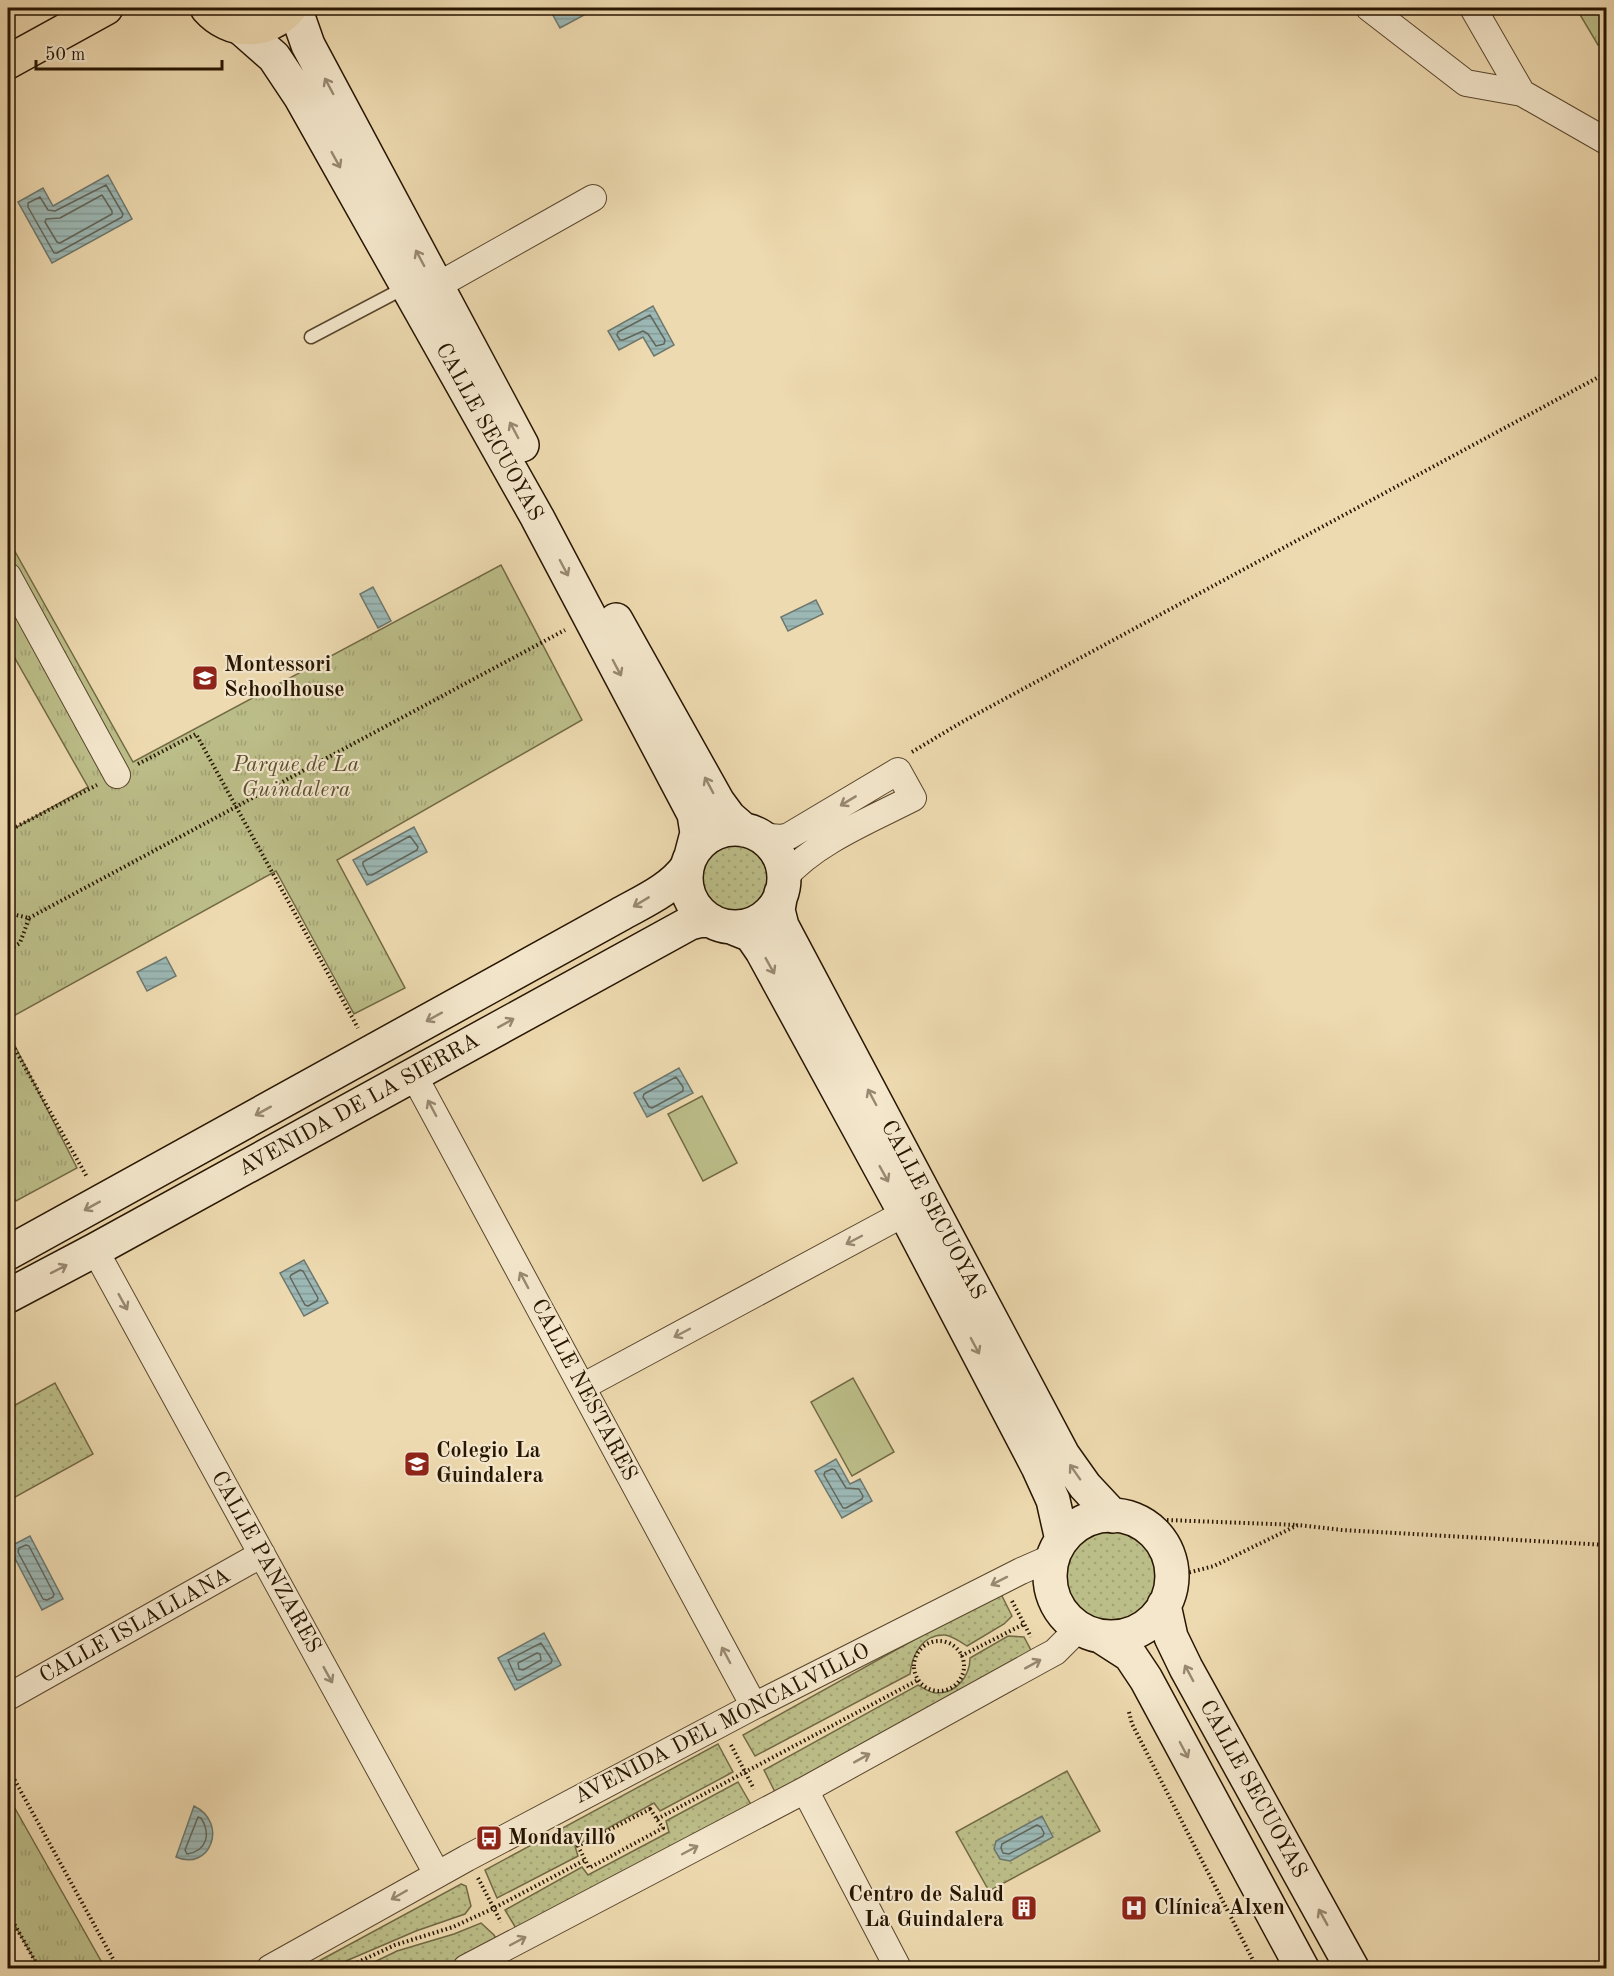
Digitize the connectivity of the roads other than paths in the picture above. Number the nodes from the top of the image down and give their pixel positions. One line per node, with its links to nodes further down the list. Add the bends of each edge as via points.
1 (64, 8): 9 (main road)
2 (106, 8): 10 (main road)
3 (207, 8): 8 (main road, via 227,24)
4 (290, 8): 8 (main road, via 271,24)
5 (295, 8): 14 (main road, CALLE SECUOYAS, one-way to 5, via 308,45)
6 (1369, 8): 11 (street, via 1466,83)
7 (1473, 8): 11 (street)
8 (241, 28): 14 (main road, CALLE SECUOYAS, one-way to 14, via 274,57)
9 (8, 37)
10 (8, 62)
11 (1522, 93): 12 (street)
12 (1606, 141)
13 (593, 198): 14 (street)
14 (421, 287): 15 (lane); 18 (main road, CALLE SECUOYAS, one-way to 14, via 729,817 718,802 590,572); 19 (main road, CALLE SECUOYAS, one-way to 19, via 694,814 697,833)
15 (311, 337)
16 (8, 576): 17 (street)
17 (117, 775)
18 (752, 833): 19 (main road, via 728,829 713,834 700,843); 20 (main road, via 773,847 781,862); 20 (street, one-way to 18, via 797,864 912,798 902,763 789,836)
19 (689, 861): 21 (main road, via 686,883 690,898 699,911); 25 (main road, AVENIDA DE LA SIERRA, one-way to 25, via 680,877 640,903)
20 (783, 886): 21 (main road, via 774,908 762,919 747,925); 28 (main road, CALLE SECUOYAS, one-way to 20, via 1084,1486 1064,1455 939,1223 782,926 778,910)
21 (721, 924): 22 (main road, AVENIDA DE LA SIERRA, one-way to 21, via 690,923 702,920); 23 (main road, CALLE SECUOYAS, one-way to 23, via 751,935 762,951)
22 (413, 1074): 24 (main road, AVENIDA DE LA SIERRA); 27 (street, CALLE NESTARES, one-way to 22)
23 (905, 1213): 27 (street, one-way to 27); 29 (main road, CALLE SECUOYAS, one-way to 29, via 1038,1467 1055,1508)
24 (95, 1250): 26 (main road, AVENIDA DE LA SIERRA, one-way to 24); 30 (street, CALLE PANZARES, one-way to 30)
25 (8, 1253)
26 (8, 1296)
27 (582, 1387): 34 (street, CALLE NESTARES, one-way to 27)
28 (1122, 1517): 29 (main road, via 1094,1518 1076,1526); 31 (main road, via 1148,1528 1161,1541 1169,1558)
29 (1057, 1549): 32 (main road, via 1050,1577 1053,1598 1064,1615); 34 (street, AVENIDA DEL MONCALVILLO, one-way to 34)
30 (262, 1554): 33 (street, CALLE ISLALLANA); 36 (street, CALLE PANZARES, one-way to 36)
31 (1168, 1591): 32 (main road, via 1153,1620 1138,1631 1121,1637); 41 (main road, CALLE SECUOYAS, one-way to 31, via 1186,1668 1171,1637)
32 (1091, 1633): 35 (street, one-way to 32); 40 (main road, CALLE SECUOYAS, one-way to 40, via 1130,1655 1146,1678)
33 (8, 1697)
34 (754, 1706): 36 (street, AVENIDA DEL MONCALVILLO)
35 (805, 1790): 37 (street, one-way to 35); 39 (street)
36 (437, 1874): 38 (street, AVENIDA DEL MONCALVILLO, one-way to 38)
37 (477, 1966)
38 (270, 1968)
39 (898, 1968)
40 (1302, 1968)
41 (1352, 1968)

